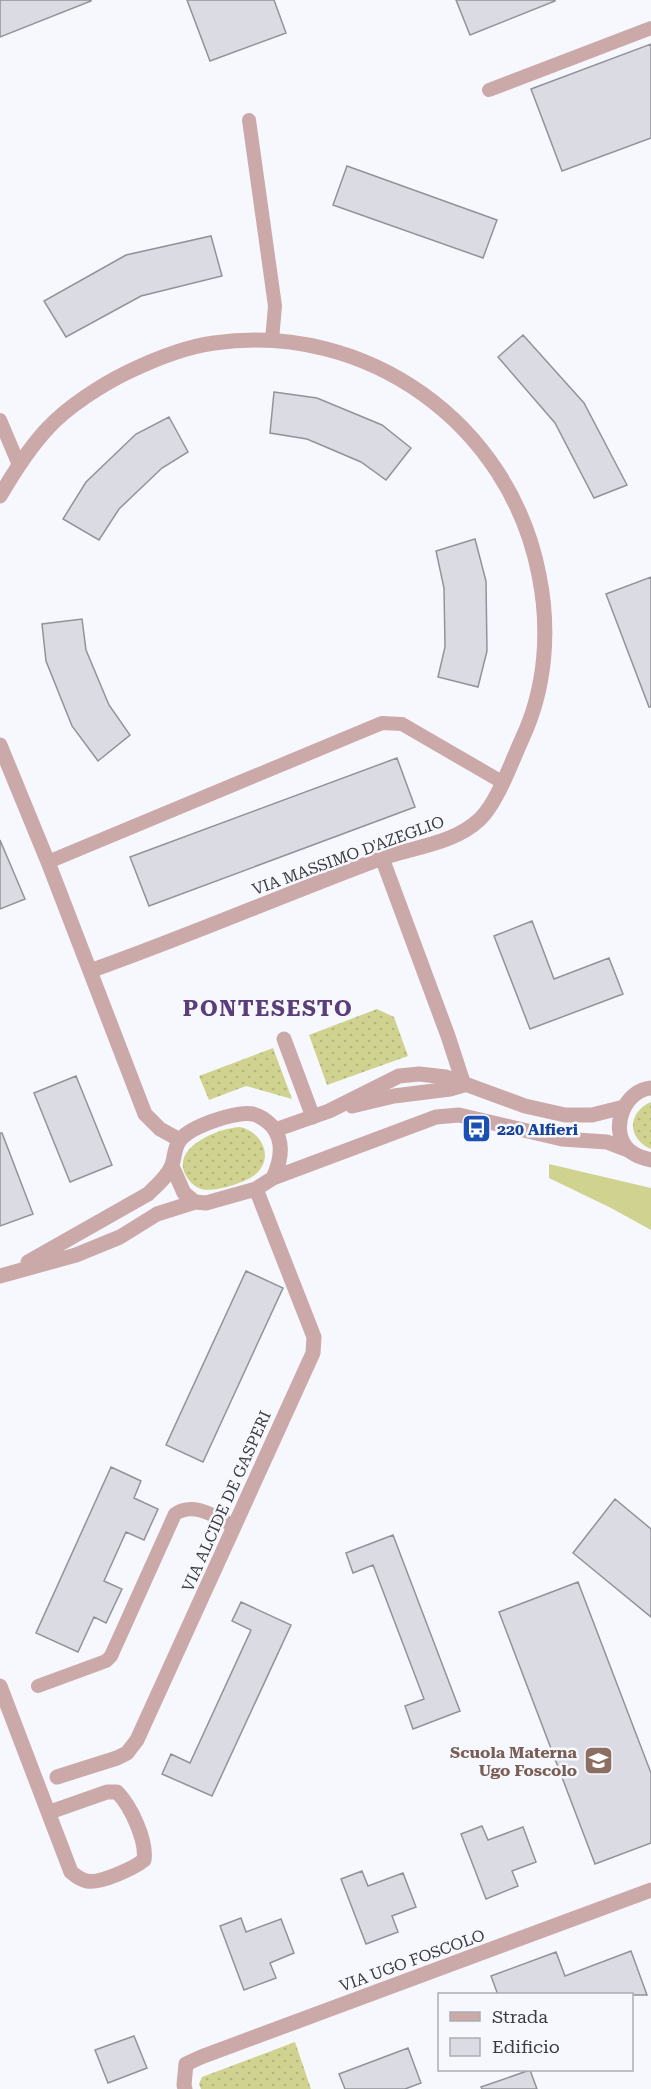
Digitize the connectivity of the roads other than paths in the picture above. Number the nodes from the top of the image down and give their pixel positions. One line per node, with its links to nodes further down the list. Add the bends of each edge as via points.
1 (651, 28): 2 (lane)
2 (489, 90)
3 (249, 120): 4 (lane, via 275,306)
4 (272, 340): 6 (street, VIA MASSIMO D'AZEGLIO, via 214,343 146,363 104,384 50,426); 9 (street, VIA MASSIMO D'AZEGLIO, via 330,349 386,370 435,402 478,442 511,491 533,545 545,603 544,662 531,719)
5 (0, 420): 6 (lane)
6 (19, 465): 7 (street, VIA MASSIMO D'AZEGLIO)
7 (0, 496)
8 (0, 745): 11 (street)
9 (502, 782): 10 (street, VIA MASSIMO D'AZEGLIO, via 492,805 469,828); 11 (lane, via 402,724 382,723)
10 (382, 858): 12 (street, VIA MASSIMO D'AZEGLIO); 14 (street)
11 (48, 862): 12 (street)
12 (90, 971): 19 (street, via 145,1114 160,1129)
13 (284, 1038): 17 (street)
14 (464, 1084): 16 (street, via 525,1106 565,1115 592,1115); 17 (street, via 437,1076 399,1076)
15 (651, 1088): 16 (street, via 645,1088)
16 (624, 1107): 20 (street, via 620,1132)
17 (313, 1117): 18 (street)
18 (275, 1130): 19 (street, via 265,1119 241,1113 191,1130); 23 (street, via 281,1148)
19 (180, 1140): 22 (street)
20 (628, 1150): 21 (street); 23 (street, via 607,1142 562,1139 459,1115 435,1118)
21 (651, 1160)
22 (172, 1166): 25 (street, via 184,1193); 26 (street, via 148,1194)
23 (273, 1178): 24 (street)
24 (256, 1189): 25 (street, via 219,1201); 27 (street, VIA ALCIDE DE GASPERI, via 314,1337 313,1353)
25 (195, 1202): 26 (street, via 157,1214 120,1237 76,1255)
26 (4, 1274)
27 (234, 1526): 29 (lane, via 200,1509 183,1509 175,1514 111,1656); 30 (street, VIA ALCIDE DE GASPERI, via 137,1740 117,1758)
28 (0, 1686): 31 (street)
29 (38, 1686)
30 (57, 1778)
31 (50, 1812): 31 (street, via 71,1872 80,1880 91,1882 135,1868 144,1860 146,1849 126,1802 117,1792)
32 (651, 1890): 33 (street, VIA UGO FOSCOLO, via 201,2057 186,2064)
33 (185, 2089)

